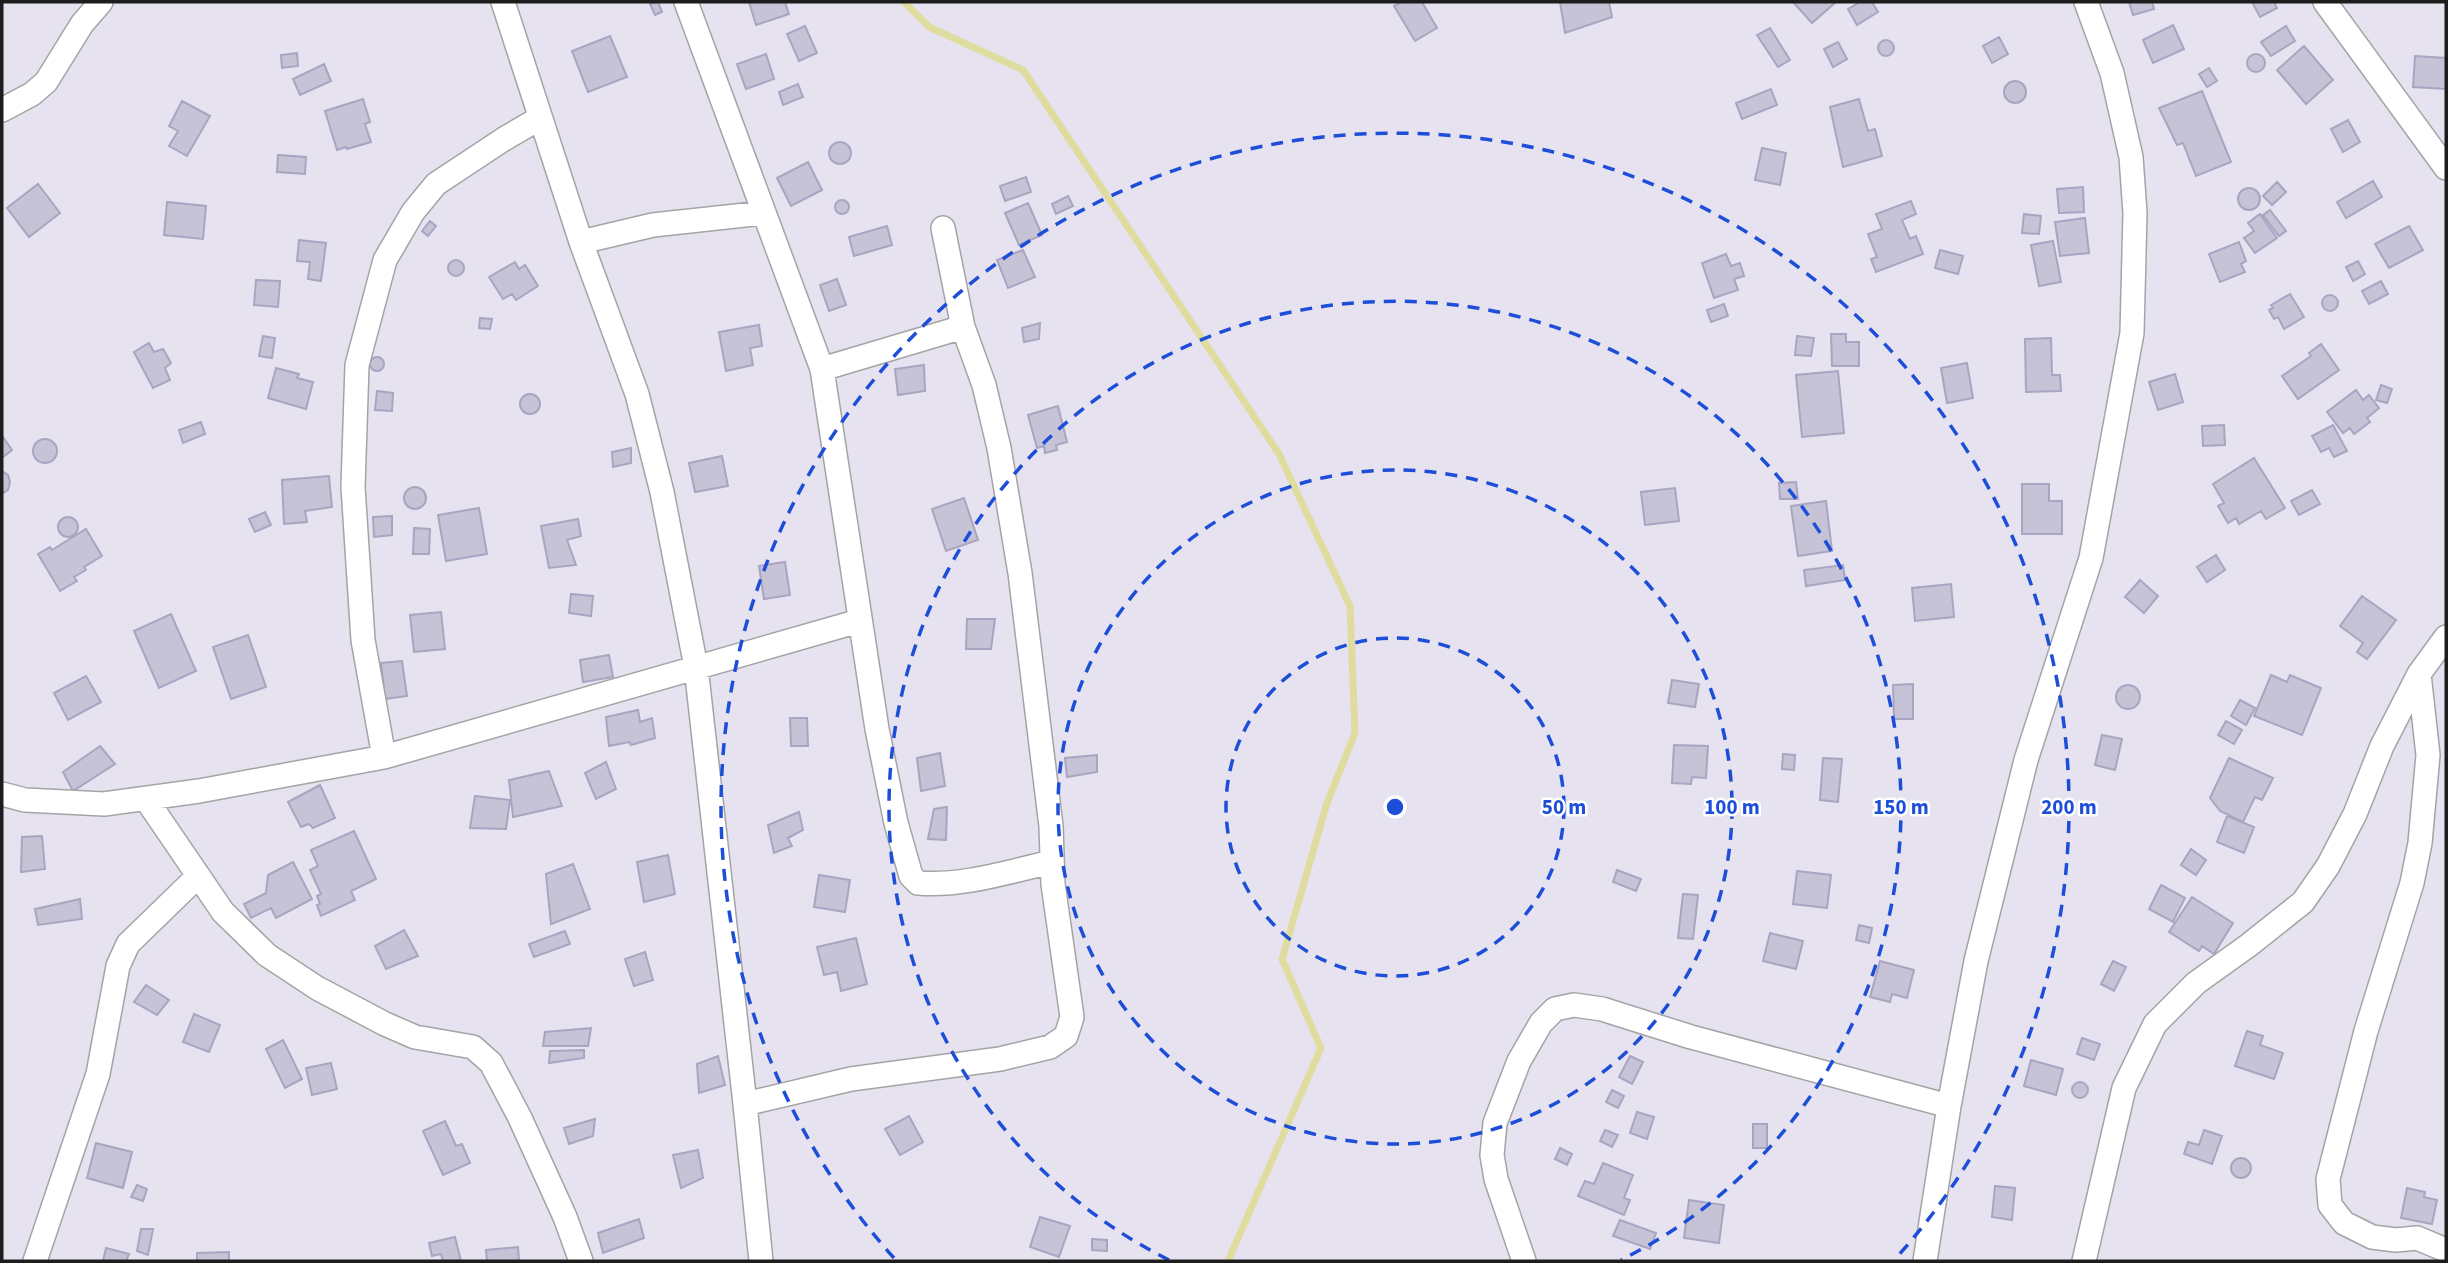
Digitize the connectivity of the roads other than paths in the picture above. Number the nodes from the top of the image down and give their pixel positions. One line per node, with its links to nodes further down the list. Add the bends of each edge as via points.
1 (101, 2): 6 (street, via 46,82)
2 (503, 2): 7 (street)
3 (686, 2): 9 (street)
4 (2086, 2): 24 (street, via 2112,73 2132,157 2133,333 2091,558 2026,760 1976,961)
5 (2325, 2): 8 (street)
6 (2, 110)
7 (540, 118): 11 (street); 18 (street, via 436,184 413,212 385,260 357,365 353,487 363,640)
8 (2446, 168)
9 (764, 213): 11 (street, via 653,225); 13 (street)
10 (943, 228): 12 (street)
11 (581, 242): 16 (street, via 638,394)
12 (963, 327): 13 (street); 21 (street, via 999,448 1020,573)
13 (822, 369): 14 (street)
14 (859, 621): 16 (street); 21 (street, via 896,824 911,876 918,883 929,884)
15 (2446, 636): 17 (street)
16 (696, 667): 18 (street); 23 (street)
17 (2419, 674): 25 (street, via 2428,755 2420,844 2328,1179 2330,1205 2344,1223 2372,1237 2417,1238); 31 (street, via 2382,746 2355,814 2303,902 2196,983 2155,1024 2124,1088)
18 (384, 757): 20 (street)
19 (2, 794): 20 (street, via 25,800 104,804)
20 (146, 799): 22 (street)
21 (1052, 862): 23 (street, via 1072,1017 1066,1036 1050,1047 1000,1059 851,1079)
22 (198, 876): 26 (street, via 128,944 118,966 98,1074); 27 (street, via 223,912 267,955 317,988 415,1037 473,1047 491,1063 526,1130)
23 (745, 1104): 28 (street)
24 (1949, 1106): 29 (street, via 1602,1009 1574,1005 1555,1009 1519,1061 1495,1123 1492,1155 1496,1179); 30 (street)
25 (2446, 1250)
26 (35, 1261)
27 (581, 1261)
28 (761, 1261)
29 (1524, 1261)
30 (1925, 1261)
31 (2084, 1261)

